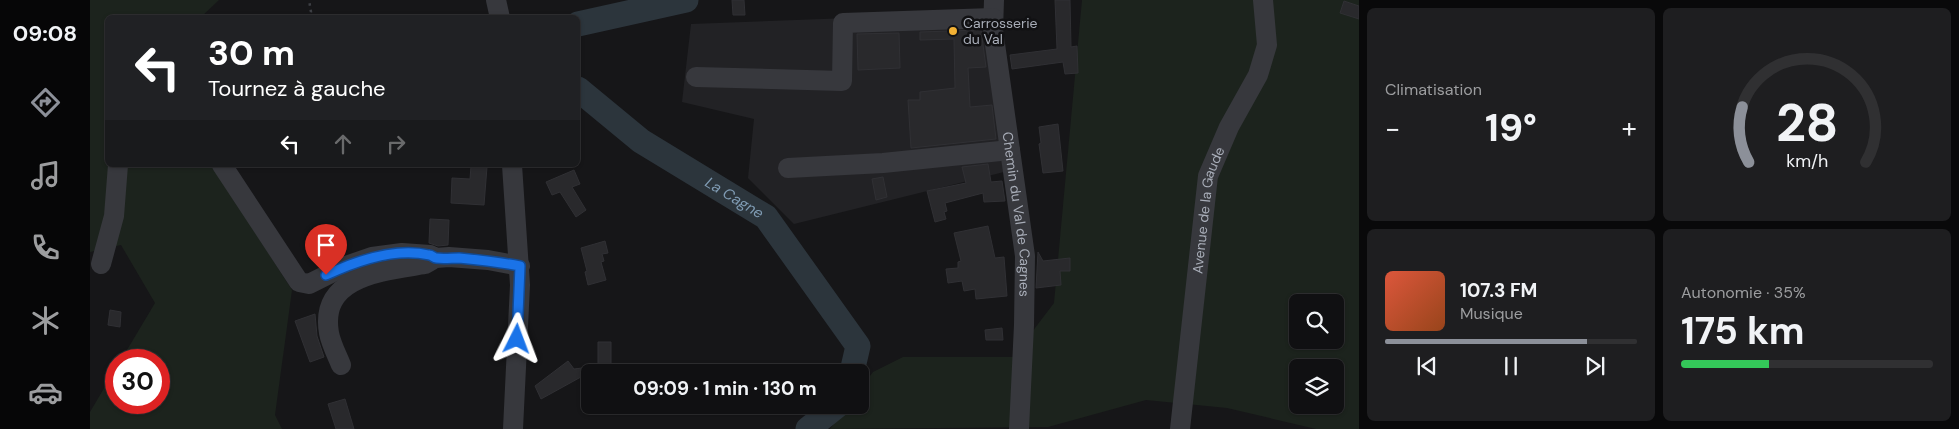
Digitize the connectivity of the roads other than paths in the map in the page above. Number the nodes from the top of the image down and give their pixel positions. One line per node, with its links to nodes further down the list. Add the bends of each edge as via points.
1 (496, 0): 4 (street)
2 (1263, 0): 17 (street, Avenue de la Gaude, via 1267,44 1258,76 1229,127 1208,176)
3 (993, 9): 5 (street, via 843,23 842,81); 6 (street, Chemin du Val de Cagnes, via 993,30)
4 (499, 15)
5 (696, 77)
6 (1010, 150): 10 (street, via 883,163); 16 (street, Chemin du Val de Cagnes, via 1025,256)
7 (118, 167): 12 (street, via 114,216)
8 (223, 167): 11 (street, via 300,282 310,284 372,257 402,253)
9 (512, 167): 13 (street)
10 (788, 168)
11 (436, 258): 13 (street, via 488,260); 14 (street, via 425,264 366,275 342,289 328,315 329,334)
12 (101, 264)
13 (520, 266): 15 (street)
14 (341, 365)
15 (513, 429)
16 (1019, 429)
17 (1180, 429)

